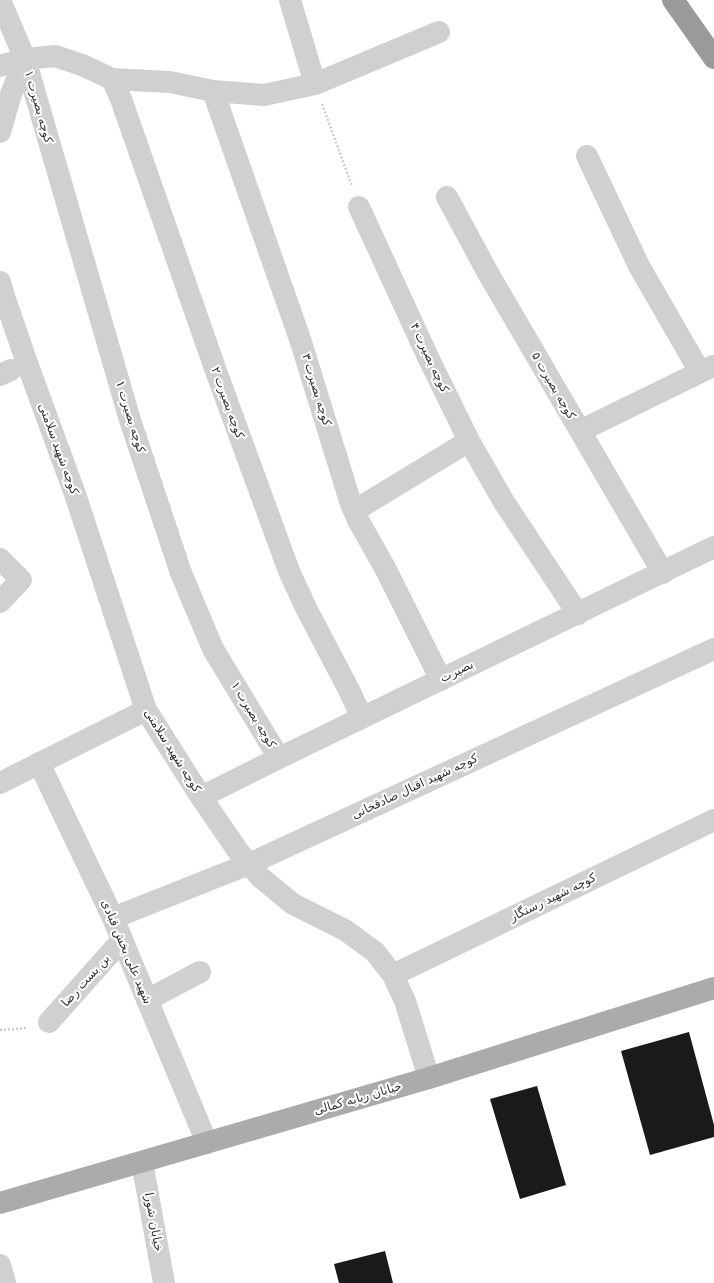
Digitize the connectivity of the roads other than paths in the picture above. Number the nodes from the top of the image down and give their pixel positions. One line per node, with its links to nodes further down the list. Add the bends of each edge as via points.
1 (0, 0): 6 (street, کوچه بصیرت ۱)
2 (290, 0): 9 (street)
3 (673, 0): 5 (highway)
4 (439, 32): 9 (street)
5 (714, 58)
6 (25, 59): 7 (street); 8 (street, via 55,56); 11 (street, via 10,94); 29 (street, کوچه بصیرت ۱, via 130,420 181,573 213,649)
7 (0, 66)
8 (112, 79): 10 (street, via 170,82); 28 (street, کوچه بصیرت ۲, via 289,571)
9 (315, 84): 10 (street, via 264,95)
10 (213, 91): 19 (street, کوچه بصیرت ۳, via 300,339)
11 (0, 132)
12 (587, 156): 16 (street, via 639,266)
13 (447, 197): 17 (street, کوچه بصیرت ۵)
14 (359, 207): 18 (street, کوچه بصیرت ۴)
15 (0, 282): 27 (street, کوچه شهید سلامتی, via 75,494)
16 (707, 369): 17 (street)
17 (580, 431): 22 (street, کوچه بصیرت ۵)
18 (469, 441): 19 (street); 24 (street, کوچه بصیرت ۴, via 504,502)
19 (354, 511): 26 (street, کوچه بصیرت ۳)
20 (714, 547): 22 (street, بصیرت)
21 (0, 559): 23 (street, via 21,580)
22 (663, 573): 24 (street, بصیرت)
23 (0, 602)
24 (578, 614): 26 (street, بصیرت)
25 (714, 649): 34 (street, کوچه شهید اقبال صادقخانی)
26 (440, 680): 28 (street, بصیرت)
27 (146, 710): 30 (street); 32 (street, کوچه شهید سلامتی)
28 (362, 718): 29 (street, بصیرت)
29 (279, 758): 32 (street, بصیرت)
30 (39, 763): 31 (street); 35 (street, شهید علی بخش قبادی)
31 (0, 783)
32 (201, 797): 34 (street, کوچه شهید سلامتی)
33 (714, 820): 38 (street, کوچه شهید رستگار)
34 (249, 864): 35 (street, کوچه شهید اقبال صادقخانی); 38 (street, کوچه شهید سلامتی, via 260,878 293,904 345,930 375,952)
35 (113, 918): 36 (street, شهید علی بخش قبادی)
36 (122, 940): 40 (street, شهید علی بخش قبادی); 41 (street, بن بست رضا)
37 (200, 972): 40 (street)
38 (393, 975): 42 (street, کوچه شهید سلامتی, via 405,1001)
39 (713, 992): 42 (main road, خیابان ربابه کمالی)
40 (147, 1000): 43 (street, شهید علی بخش قبادی)
41 (49, 1022)
42 (429, 1078): 43 (main road, خیابان ربابه کمالی)
43 (207, 1143): 44 (main road, خیابان ربابه کمالی)
44 (142, 1162): 45 (main road, خیابان ربابه کمالی); 48 (street, خیابان شورا)
45 (0, 1203)
46 (0, 1265): 47 (street)
47 (5, 1283)
48 (164, 1283)

